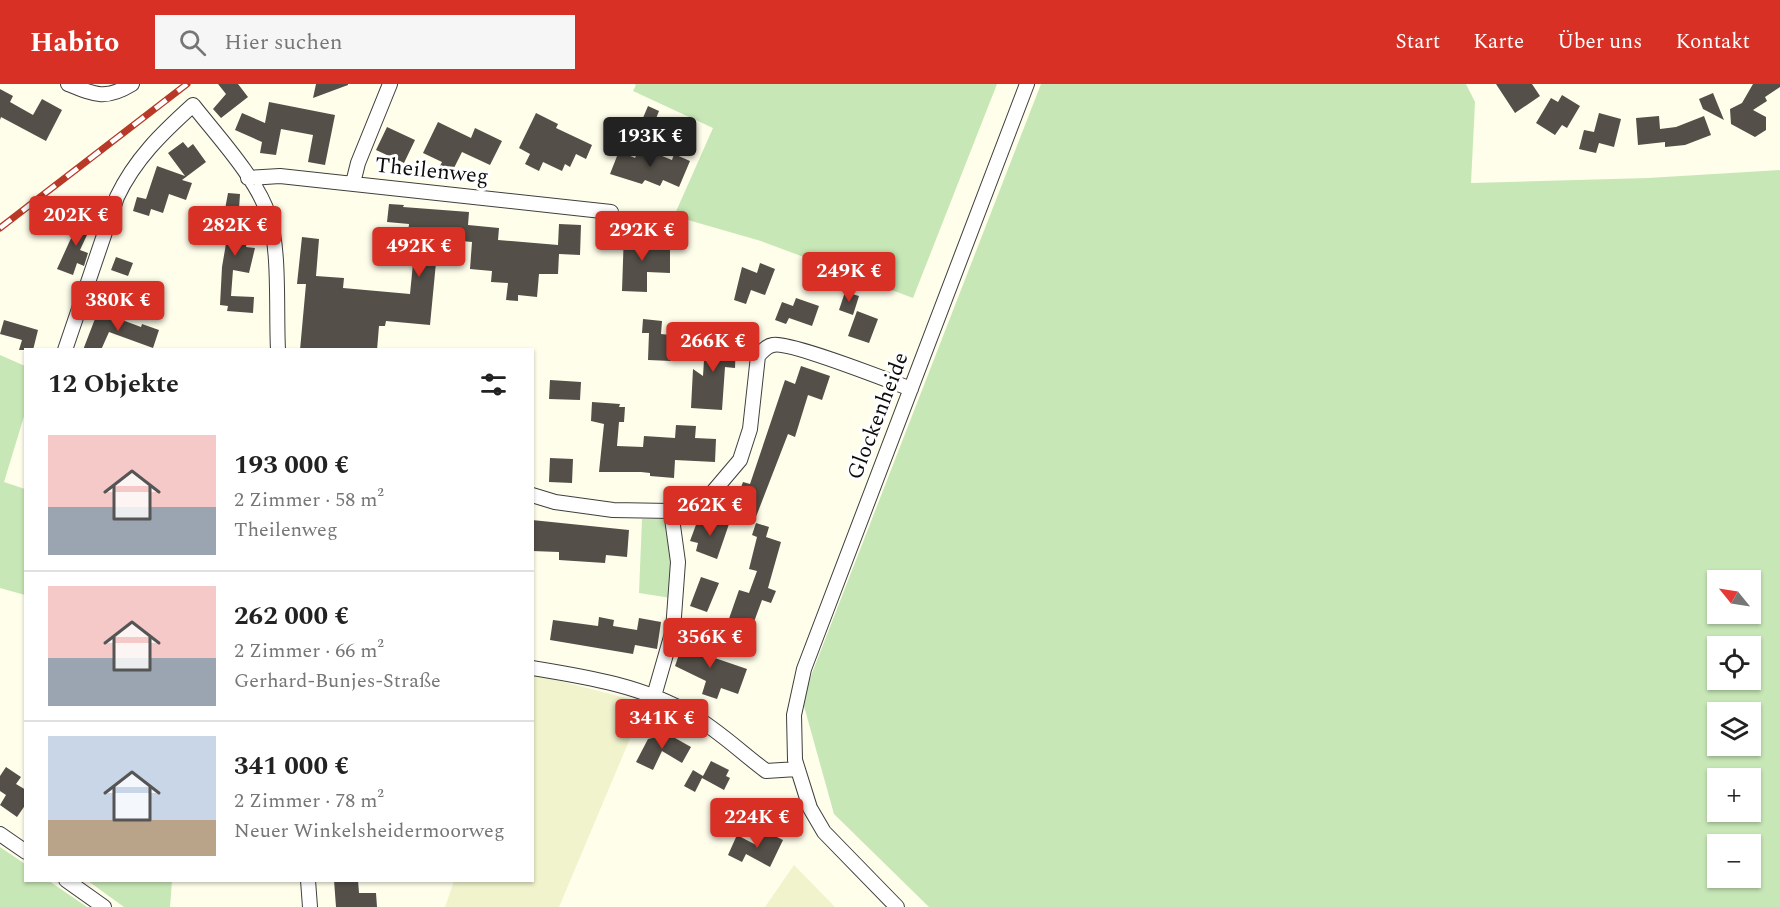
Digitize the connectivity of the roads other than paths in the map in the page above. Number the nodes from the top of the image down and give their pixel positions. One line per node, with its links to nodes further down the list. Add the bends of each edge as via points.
1 (68, 84): 2 (street, via 95,95 116,94)
2 (132, 84)
3 (390, 84): 6 (street)
4 (1027, 84): 10 (street, Glockenheide)
5 (248, 178): 6 (street, Theilenweg, via 280,176); 8 (street, via 193,105 159,136 126,178 117,197); 9 (street, via 269,216)
6 (353, 183): 7 (street, Theilenweg)
7 (611, 212)
8 (66, 348)
9 (278, 348)
10 (911, 388): 12 (street, via 785,345 765,348 758,356 750,429 740,460 712,493); 15 (street, Glockenheide, via 804,669 794,715)
11 (534, 496): 12 (street, via 613,510)
12 (671, 511): 14 (street, via 678,562 673,630)
13 (534, 668): 14 (street, via 592,678)
14 (654, 696): 15 (street, via 693,715 766,771)
15 (797, 769): 22 (street, Glockenheide, via 810,808 824,832)
16 (0, 834): 17 (street)
17 (24, 851)
18 (69, 882): 20 (street)
19 (309, 882): 21 (street)
20 (104, 907)
21 (310, 907)
22 (897, 907)

